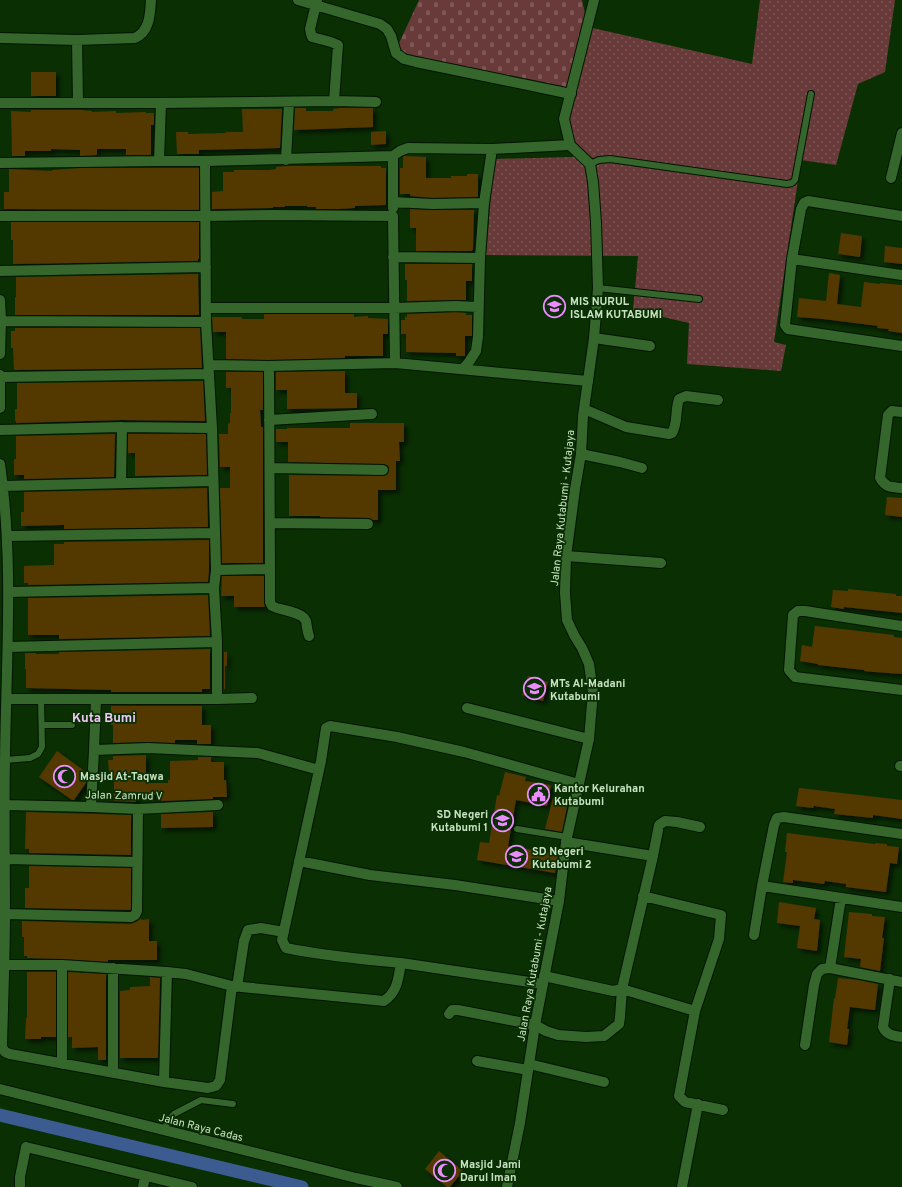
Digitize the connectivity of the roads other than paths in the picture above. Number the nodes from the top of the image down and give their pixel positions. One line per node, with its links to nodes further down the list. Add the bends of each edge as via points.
1 (151, 0): 6 (street, via 150,15 140,36)
2 (298, 0): 4 (street)
3 (594, 0): 7 (street)
4 (316, 3): 7 (street, via 380,24 391,36 396,53 404,59); 9 (street, via 310,34 312,37 338,45)
5 (0, 38): 6 (street)
6 (77, 40): 13 (street)
7 (571, 94): 16 (street, via 564,118)
8 (811, 94): 23 (lane, via 795,180 792,184 610,160 599,160)
9 (334, 101): 10 (street); 11 (street)
10 (289, 102): 14 (street); 20 (street)
11 (376, 102)
12 (0, 103): 13 (street)
13 (78, 103): 14 (street)
14 (161, 103): 19 (street)
15 (902, 137): 24 (street)
16 (570, 145): 17 (street); 23 (street)
17 (492, 149): 18 (street, via 408,148); 26 (street)
18 (393, 156): 20 (street); 25 (street)
19 (159, 160): 21 (street); 22 (street)
20 (286, 160): 21 (street)
21 (205, 161): 28 (street)
22 (0, 163)
23 (590, 164): 37 (street, Jalan Raya Kutabumi - Kutajaya, via 596,222)
24 (891, 178)
25 (393, 202): 26 (street); 29 (street)
26 (484, 204): 32 (street)
27 (0, 216): 28 (street)
28 (205, 216): 29 (street); 34 (street)
29 (393, 216): 31 (street)
30 (902, 216): 33 (street, via 808,201 801,209)
31 (393, 257): 32 (street); 42 (street)
32 (480, 258): 40 (street)
33 (792, 259): 36 (street); 47 (street, via 785,325 788,329)
34 (206, 267): 35 (street); 41 (street)
35 (0, 272)
36 (902, 275)
37 (598, 288): 38 (lane); 45 (street, Jalan Raya Kutabumi - Kutajaya)
38 (699, 299)
39 (0, 300): 43 (street)
40 (478, 307): 42 (street); 52 (street, via 476,351)
41 (206, 308): 42 (street); 44 (street)
42 (394, 308): 49 (street)
43 (1, 321): 44 (street); 48 (street)
44 (206, 322): 51 (street)
45 (594, 338): 46 (street); 54 (street, Jalan Raya Kutabumi - Kutajaya)
46 (650, 346)
47 (902, 346)
48 (0, 354)
49 (395, 363): 50 (street); 52 (street)
50 (270, 366): 51 (street); 60 (street)
51 (209, 369): 53 (street); 62 (street)
52 (463, 369): 54 (street)
53 (0, 376): 56 (street)
54 (588, 381): 57 (street, Jalan Raya Kutabumi - Kutajaya)
55 (718, 400): 57 (street, via 686,396 679,399 674,428 669,434 626,427)
56 (0, 408)
57 (584, 410): 64 (street, Jalan Raya Kutabumi - Kutajaya)
58 (902, 412): 72 (street, via 892,411 888,415 880,478 888,487)
59 (372, 414): 60 (street)
60 (269, 420): 66 (street)
61 (122, 427): 62 (street); 63 (street); 70 (street)
62 (212, 428): 69 (street)
63 (0, 430)
64 (581, 454): 67 (street); 77 (street, Jalan Raya Kutabumi - Kutajaya)
65 (0, 464): 71 (street)
66 (270, 468): 68 (street); 73 (street)
67 (642, 468)
68 (383, 470)
69 (213, 481): 70 (street); 75 (street)
70 (121, 483): 71 (street)
71 (3, 486): 76 (street)
72 (902, 488)
73 (270, 523): 74 (street); 79 (street)
74 (368, 524)
75 (215, 533): 76 (street); 80 (street)
76 (8, 536): 82 (street)
77 (566, 556): 78 (street); 96 (street, Jalan Raya Kutabumi - Kutajaya, via 567,620 589,664 593,692)
78 (661, 563)
79 (270, 569): 80 (street); 84 (street, via 272,606 302,616)
80 (216, 570): 81 (street)
81 (214, 588): 82 (street); 85 (street)
82 (8, 592): 86 (street)
83 (902, 626): 87 (street, via 798,611 793,615 789,670 795,677)
84 (309, 636)
85 (216, 642): 86 (street); 92 (street)
86 (8, 647): 89 (street)
87 (902, 690)
88 (252, 698): 92 (street)
89 (7, 699): 90 (street); 97 (street)
90 (42, 699): 91 (street); 94 (lane)
91 (96, 699): 92 (street); 98 (street)
92 (217, 699)
93 (467, 708): 96 (street)
94 (42, 725): 95 (lane); 99 (lane, via 42,747 38,754 30,758)
95 (72, 725)
96 (589, 739): 101 (street, Jalan Raya Kutabumi - Kutajaya)
97 (3, 743): 99 (street)
98 (94, 750): 100 (street, via 148,748 258,753); 104 (street)
99 (5, 760): 102 (street)
100 (319, 770): 101 (street, via 326,728 330,726 464,752); 112 (street)
101 (579, 784): 109 (street, Jalan Raya Kutabumi - Kutajaya)
102 (5, 805): 104 (street, Jalan Zamrud V); 111 (street)
103 (218, 805): 105 (street, Jalan Zamrud V)
104 (91, 807): 105 (street, Jalan Zamrud V)
105 (138, 809): 113 (street)
106 (700, 828): 110 (street, via 677,822 659,825)
107 (518, 829): 109 (lane)
108 (902, 834): 114 (street, via 777,818)
109 (567, 839): 110 (street); 117 (street, Jalan Raya Kutabumi - Kutajaya)
110 (653, 856): 115 (street)
111 (5, 859): 113 (street); 119 (street)
112 (299, 860): 117 (street, via 370,875 455,884); 120 (street)
113 (137, 862): 119 (street, via 137,911 131,917)
114 (762, 886): 116 (street); 121 (street)
115 (643, 896): 132 (street); 133 (street, via 721,915 719,938)
116 (841, 898): 118 (street); 126 (street)
117 (559, 901): 129 (street, Jalan Raya Kutabumi - Kutajaya)
118 (902, 907)
119 (5, 914): 123 (street)
120 (284, 932): 122 (street, via 282,940 286,948); 131 (street, via 261,928 248,930)
121 (754, 936)
122 (401, 963): 129 (street); 131 (street, via 396,987 384,1001)
123 (4, 965): 124 (street); 139 (street, via 2,1047 5,1052)
124 (62, 965): 125 (street); 139 (street)
125 (113, 968): 127 (street); 141 (street)
126 (830, 968): 128 (street); 137 (street, via 822,969 817,974)
127 (167, 972): 131 (street); 142 (street)
128 (890, 979): 130 (street); 136 (street, via 883,1027 887,1034)
129 (543, 980): 132 (street, via 613,991); 135 (street, Jalan Raya Kutabumi - Kutajaya)
130 (902, 982)
131 (234, 986): 142 (street, via 220,1080 216,1086 208,1088)
132 (622, 989): 133 (street); 135 (street, via 619,1024 604,1036 558,1035)
133 (695, 1011): 146 (street, via 679,1096 685,1102)
134 (449, 1014): 135 (street, via 452,1010 458,1010)
135 (535, 1025): 140 (street, Jalan Raya Kutabumi - Kutajaya)
136 (902, 1037)
137 (805, 1045)
138 (477, 1061): 140 (street)
139 (62, 1064): 141 (street)
140 (528, 1067): 143 (street); 154 (street, Jalan Raya Kutabumi - Kutajaya, via 520,1123)
141 (113, 1073): 142 (street)
142 (164, 1082)
143 (604, 1082)
144 (0, 1089): 148 (street, Jalan Raya Cadas)
145 (233, 1104): 148 (lane, via 201,1100 174,1114)
146 (698, 1104): 147 (street); 155 (street)
147 (723, 1110)
148 (164, 1130): 153 (street, Jalan Raya Cadas)
149 (145, 1176): 150 (street, via 26,1147); 151 (street); 152 (street)
150 (20, 1187)
151 (144, 1187)
152 (192, 1187)
153 (397, 1187)
154 (506, 1187)
155 (682, 1187)

